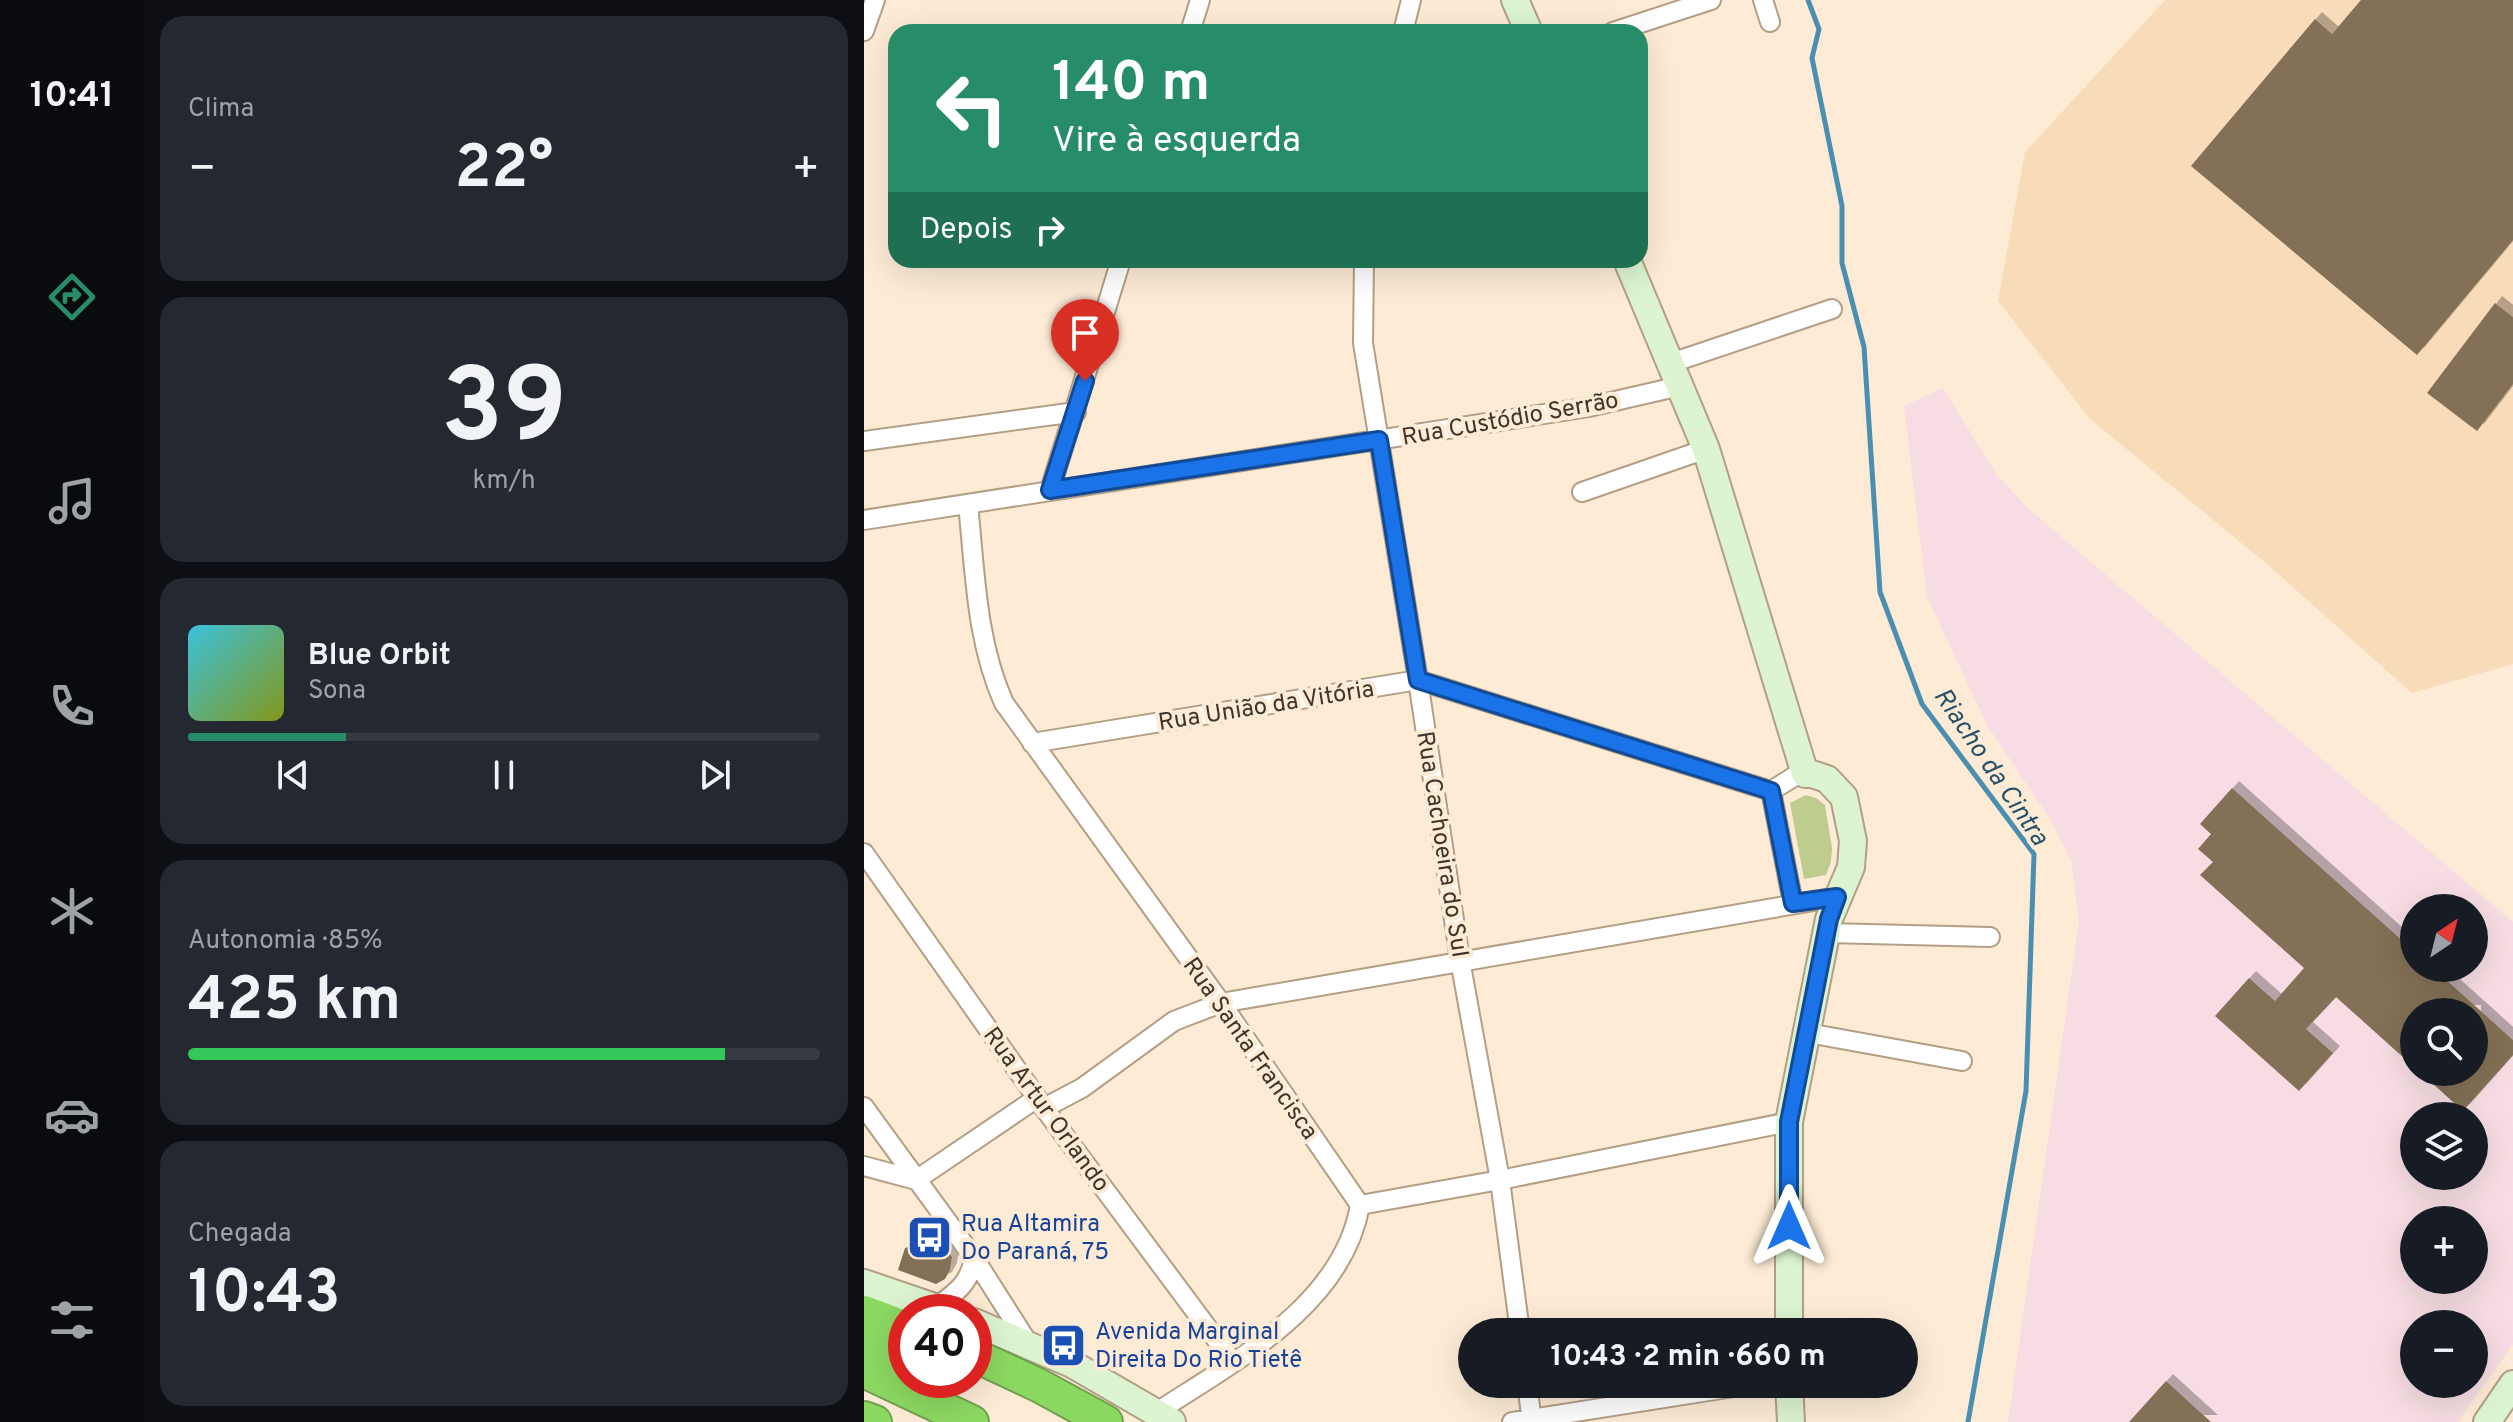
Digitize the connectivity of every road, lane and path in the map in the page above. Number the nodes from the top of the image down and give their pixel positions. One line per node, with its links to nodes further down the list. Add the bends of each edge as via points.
1 (875, 0): 12 (street)
2 (1200, 0): 8 (street)
3 (1411, 0): 9 (street)
4 (1515, 0): 10 (street)
5 (1711, 0): 11 (street)
6 (1763, 0): 7 (street)
7 (1770, 22)
8 (1192, 24)
9 (1405, 24)
10 (1526, 24)
11 (1638, 24)
12 (864, 31)
13 (1119, 268): 18 (street)
14 (1364, 268): 19 (street, Rua Cachoeira do Sul, via 1363,343)
15 (1630, 268): 17 (street)
16 (1832, 309): 17 (street, Rua Custódio Serrão)
17 (1675, 374): 19 (street, Rua Custódio Serrão, via 1589,407); 21 (street)
18 (1076, 412): 20 (street); 22 (street)
19 (1379, 440): 22 (street, Rua Custódio Serrão); 26 (street, Rua Cachoeira do Sul)
20 (864, 441)
21 (1706, 449): 23 (street); 28 (street)
22 (1050, 490): 24 (street, Rua Custódio Serrão)
23 (1582, 492)
24 (968, 504): 25 (street, Rua Custódio Serrão); 27 (street, Rua Santa Francisca, via 987,658 1004,703)
25 (864, 520)
26 (1418, 680): 27 (street, Rua União da Vitória); 29 (street, Rua União da Vitória); 35 (street, Rua Cachoeira do Sul)
27 (1032, 743): 36 (street, Rua Santa Francisca)
28 (1805, 774): 29 (street); 31 (street, via 1827,779 1844,797 1853,841 1851,867)
29 (1771, 791): 32 (street)
30 (864, 853): 39 (street, Rua Artur Orlando)
31 (1837, 897): 32 (street); 33 (street)
32 (1793, 903): 35 (street)
33 (1827, 933): 34 (street); 37 (street)
34 (1990, 937)
35 (1460, 960): 36 (street); 44 (street, Rua Cachoeira do Sul)
36 (1221, 1003): 39 (street, via 1174,1021 1082,1088); 45 (street, Rua Santa Francisca)
37 (1808, 1033): 38 (street); 41 (street)
38 (1962, 1061)
39 (1040, 1103): 43 (street); 58 (street, Rua Artur Orlando)
40 (864, 1107): 43 (street)
41 (1789, 1122): 44 (street); 52 (street)
42 (864, 1166): 43 (street)
43 (916, 1180): 46 (street)
44 (1500, 1180): 45 (street); 51 (street, Rua Cachoeira do Sul)
45 (1360, 1205): 58 (street, via 1356,1231 1310,1300)
46 (974, 1258): 49 (street, via 971,1273); 56 (street)
47 (864, 1283): 48 (street)
48 (897, 1294)
49 (956, 1294)
50 (864, 1312): 53 (highway)
51 (1518, 1318)
52 (1789, 1318)
53 (888, 1321)
54 (992, 1329): 56 (street)
55 (864, 1342): 57 (highway)
56 (1028, 1343): 66 (street)
57 (888, 1349)
58 (1233, 1362): 66 (street)
59 (992, 1363): 72 (highway)
60 (864, 1371): 68 (highway)
61 (992, 1380): 71 (highway)
62 (2513, 1384): 75 (street)
63 (1529, 1398): 69 (street)
64 (1667, 1398): 69 (street)
65 (1790, 1398): 74 (street)
66 (1164, 1417)
67 (864, 1418): 70 (highway)
68 (968, 1420)
69 (1532, 1420): 73 (street)
70 (875, 1422)
71 (1097, 1422)
72 (1106, 1422)
73 (1512, 1422)
74 (1791, 1422)
75 (2487, 1422)

